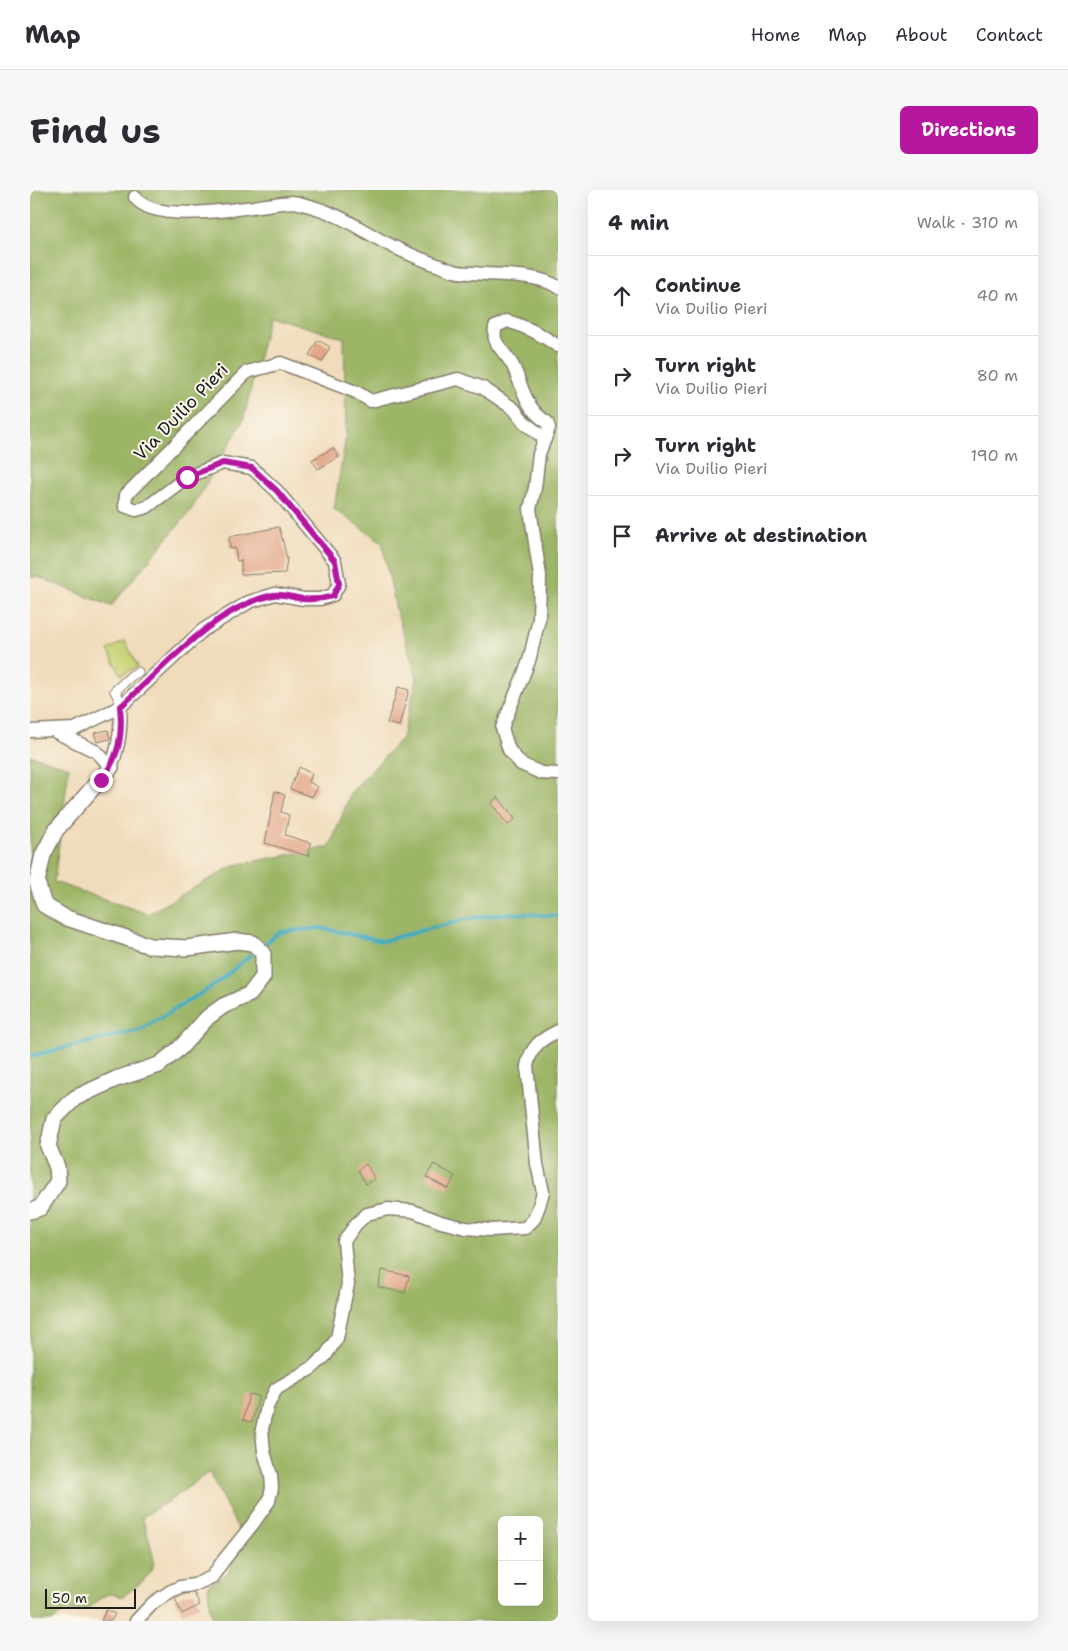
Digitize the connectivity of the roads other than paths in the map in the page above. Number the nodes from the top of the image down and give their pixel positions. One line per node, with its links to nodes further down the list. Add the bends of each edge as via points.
1 (135, 197): 2 (street, via 142,204 172,212 234,210 295,202 339,216 424,261 454,272 543,279)
2 (558, 287)
3 (558, 346): 4 (street, via 544,336 507,321 495,327 495,339 512,365 532,410 547,422 549,428)
4 (545, 439): 6 (street, Via Duilio Pieri, via 514,409 484,388 458,379 371,401 281,363 248,372 126,495 125,506 136,510 148,506 187,477 223,463 252,468 277,491 335,561 339,584 333,596 320,599 275,594 249,602 203,630); 10 (street, via 539,454 530,509 540,576 540,619 529,662 502,728 509,750 521,764 541,773)
5 (138, 672): 6 (street, via 115,691)
6 (120, 707): 7 (street, Via Duilio Pieri, via 74,730); 9 (street, via 119,747)
7 (54, 730): 8 (street); 9 (street, via 97,752)
8 (30, 731)
9 (111, 767): 12 (street, via 56,830 43,855 37,882 44,906 64,917 150,946 188,948 237,941 258,948 263,977 250,994 208,1017 180,1048 159,1065 116,1078 75,1098 54,1119 48,1146 57,1167 58,1181 40,1208)
10 (558, 774)
11 (558, 1031): 13 (street, via 540,1041 530,1052 527,1066 543,1192 534,1218 525,1228 491,1230 441,1222 413,1211 388,1209 366,1214 356,1224 344,1241 348,1284 337,1338 312,1368 276,1389 266,1407 262,1429 271,1475 269,1501 212,1577 170,1592 153,1603)
12 (30, 1211)
13 (136, 1621)

